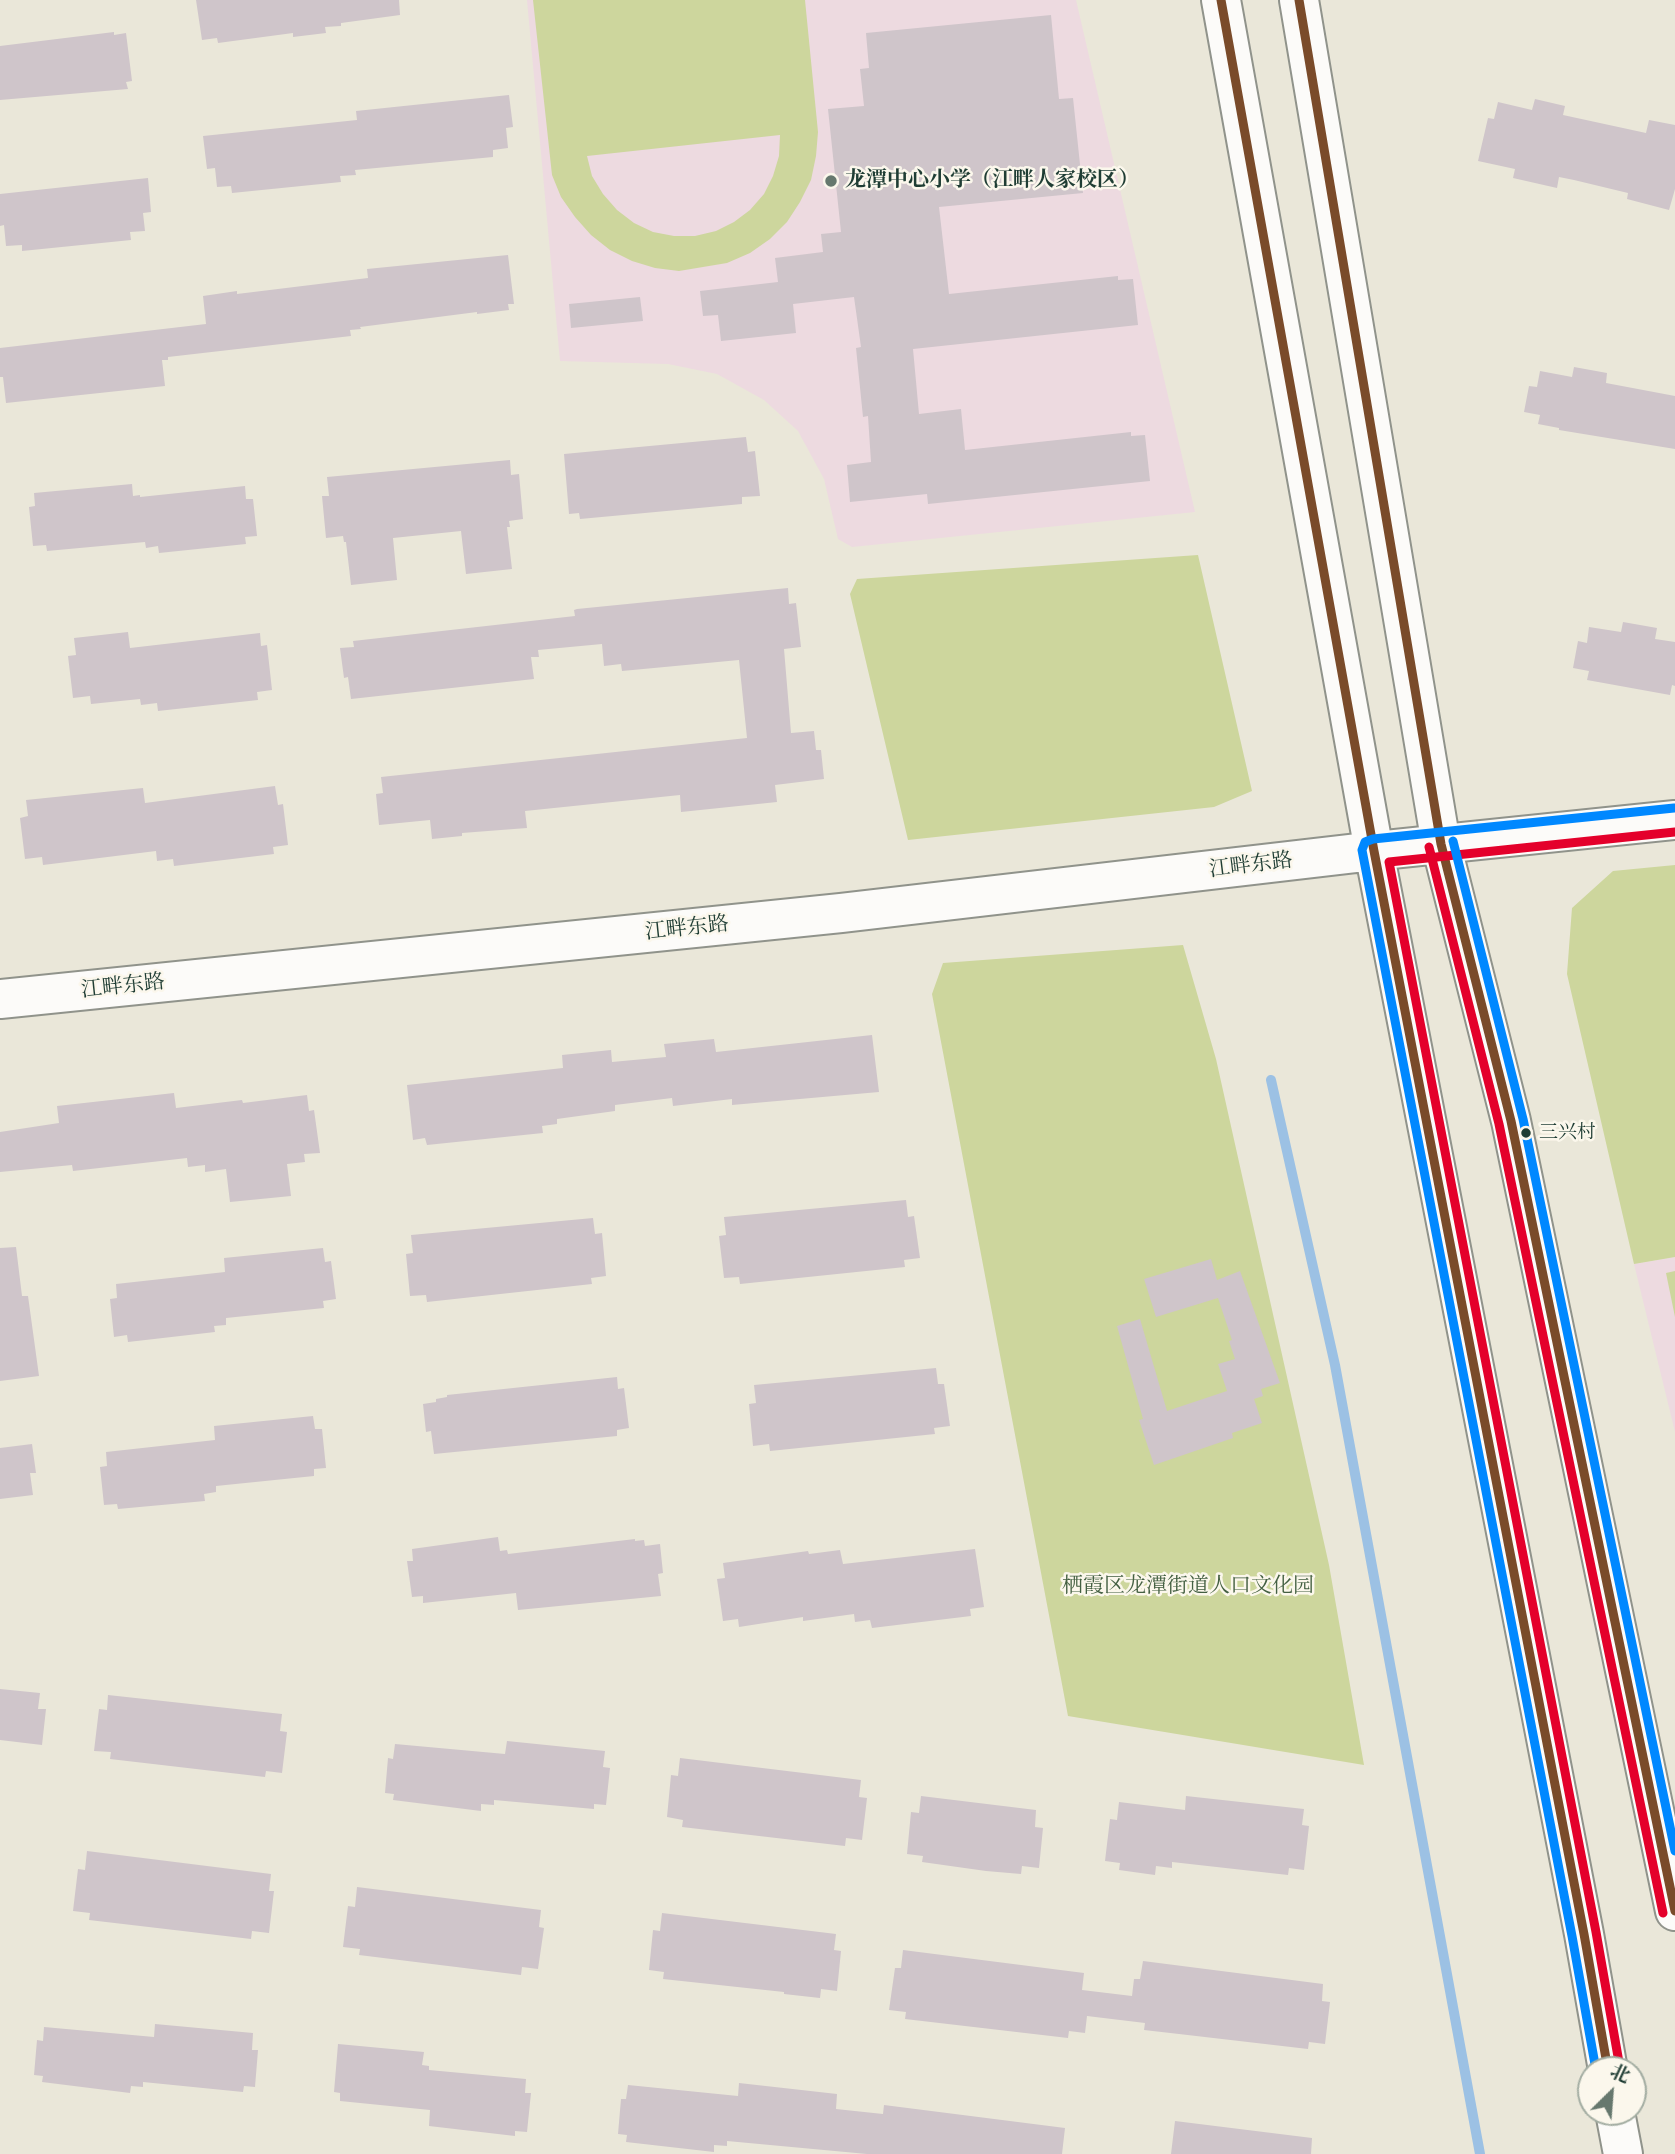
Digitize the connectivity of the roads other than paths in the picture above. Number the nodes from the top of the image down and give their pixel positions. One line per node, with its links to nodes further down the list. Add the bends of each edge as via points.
1 (1221, 0): 5 (street)
2 (1299, 0): 4 (street)
3 (1675, 820): 4 (street, 江畔东路)
4 (1441, 844): 5 (street, 江畔东路); 7 (street, via 1511,1121)
5 (1374, 851): 6 (street, 江畔东路, via 841,913); 8 (street)
6 (0, 999)
7 (1675, 1911)
8 (1606, 2056)
9 (1618, 2126): 10 (street)
10 (1623, 2154)

